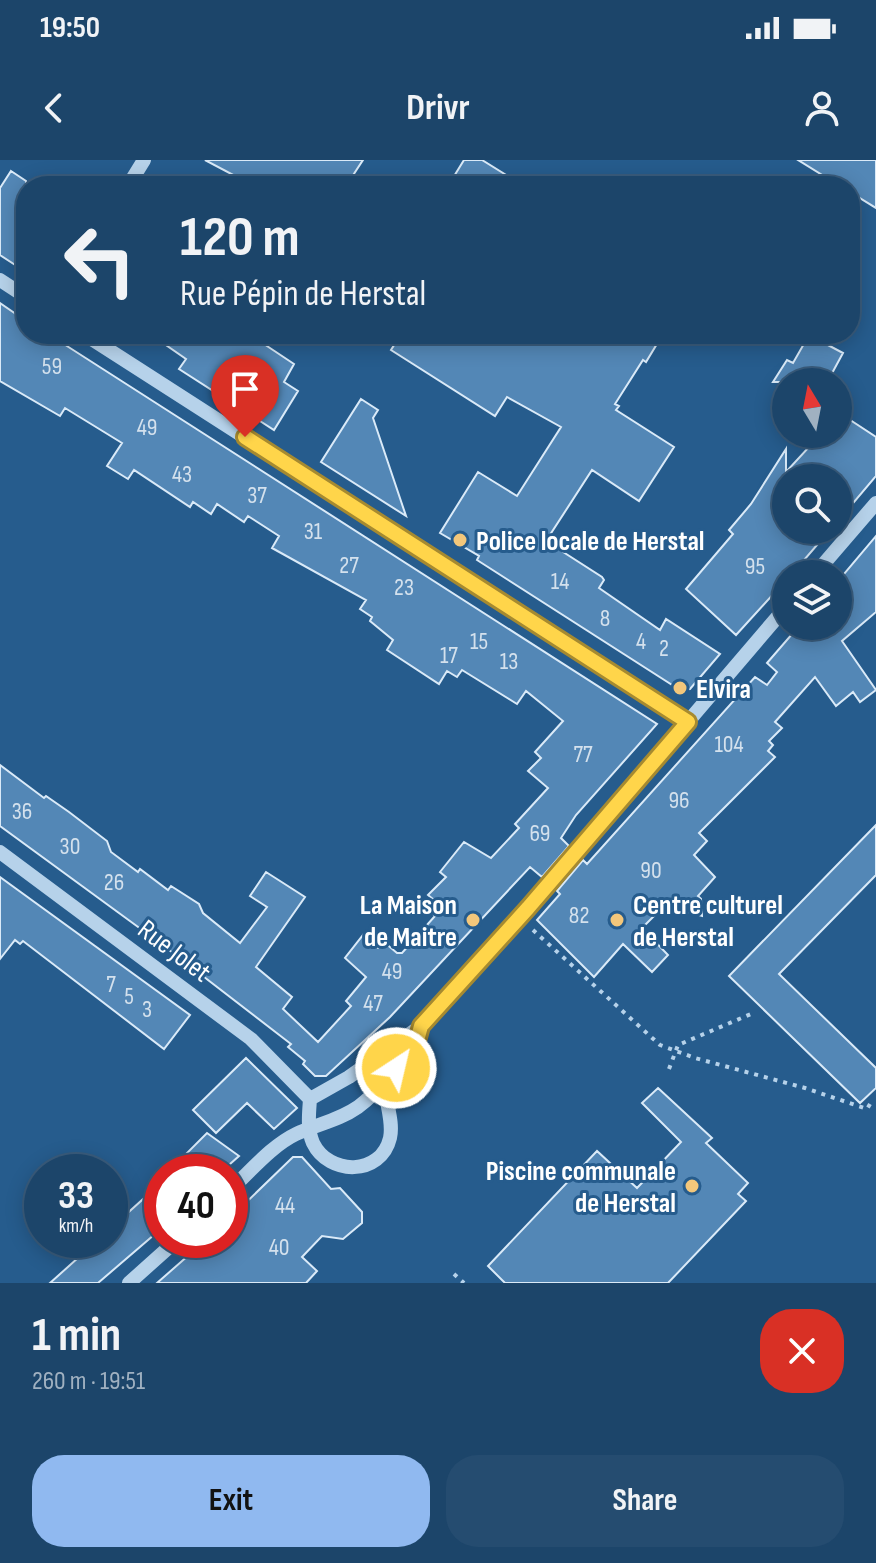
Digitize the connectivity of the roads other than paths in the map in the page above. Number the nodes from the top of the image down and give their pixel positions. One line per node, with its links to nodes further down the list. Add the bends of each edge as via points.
1 (100, 344): 5 (street)
2 (876, 503): 3 (street)
3 (827, 560)
4 (772, 623): 5 (street)
5 (688, 722): 7 (street)
6 (0, 852): 9 (street, Rue Jolet, via 251,1039)
7 (421, 1026): 8 (street); 9 (street)
8 (385, 1082): 10 (street, via 336,1120); 10 (street, via 390,1140 363,1167 346,1169 332,1163 315,1146)
9 (310, 1099): 10 (street)
10 (309, 1129): 11 (street, via 277,1146)
11 (248, 1173)
12 (157, 1258): 13 (street)
13 (129, 1283)

